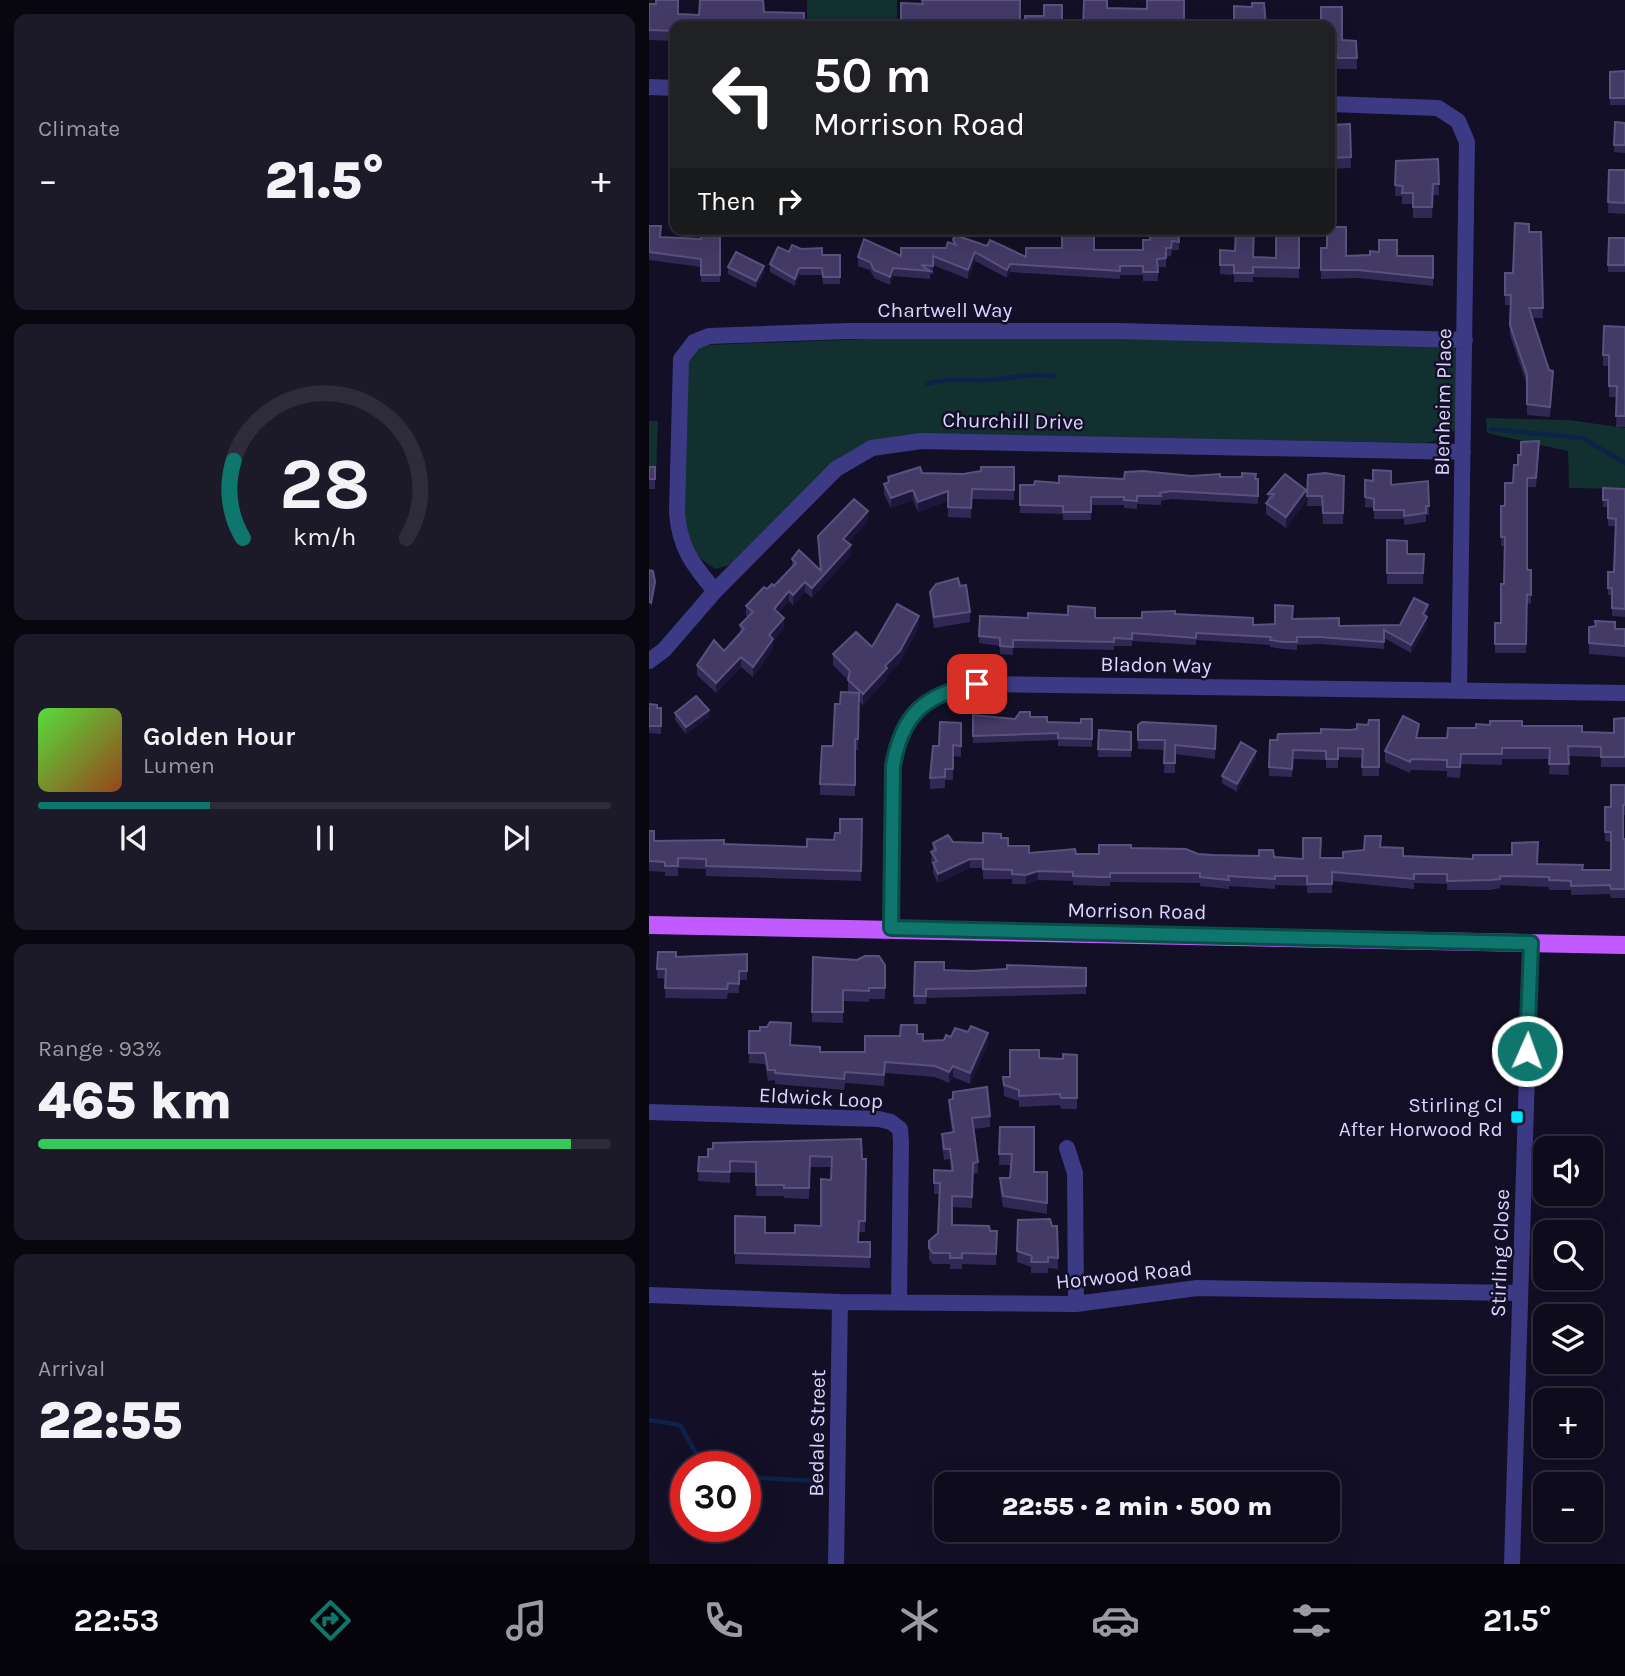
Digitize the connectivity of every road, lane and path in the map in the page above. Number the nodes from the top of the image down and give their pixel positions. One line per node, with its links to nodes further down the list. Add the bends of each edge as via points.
1 (649, 87): 2 (street)
2 (670, 88)
3 (1335, 104): 4 (street, Blenheim Place, via 1432,107 1455,117 1467,142)
4 (1465, 340): 5 (street, Blenheim Place); 6 (street, Chartwell Way, via 1118,331 709,336 687,347 681,359 677,512 679,537 690,561)
5 (1463, 452): 6 (street, Churchill Drive, via 921,440 887,444 836,469); 8 (street, Blenheim Place)
6 (715, 591): 7 (street, Churchill Drive)
7 (649, 661)
8 (1459, 690): 9 (street, Bladon Way); 11 (street, Bladon Way, via 977,684 940,692 916,710 896,748)
9 (1625, 693)
10 (649, 925): 11 (main road, Morrison Road)
11 (891, 928): 12 (main road, Morrison Road)
12 (1531, 943): 13 (main road, Morrison Road); 16 (street, Stirling Close)
13 (1625, 945)
14 (649, 1112): 19 (street, Eldwick Loop, via 891,1122 900,1129 901,1142)
15 (1067, 1148): 20 (street, via 1075,1173)
16 (1520, 1293): 20 (street, Horwood Road, via 1197,1287); 22 (street, Stirling Close)
17 (649, 1295): 18 (street, Horwood Road)
18 (840, 1302): 19 (street, Horwood Road); 21 (street, Bedale Street)
19 (899, 1302): 20 (street, Horwood Road)
20 (1076, 1304)
21 (836, 1564)
22 (1512, 1564)

